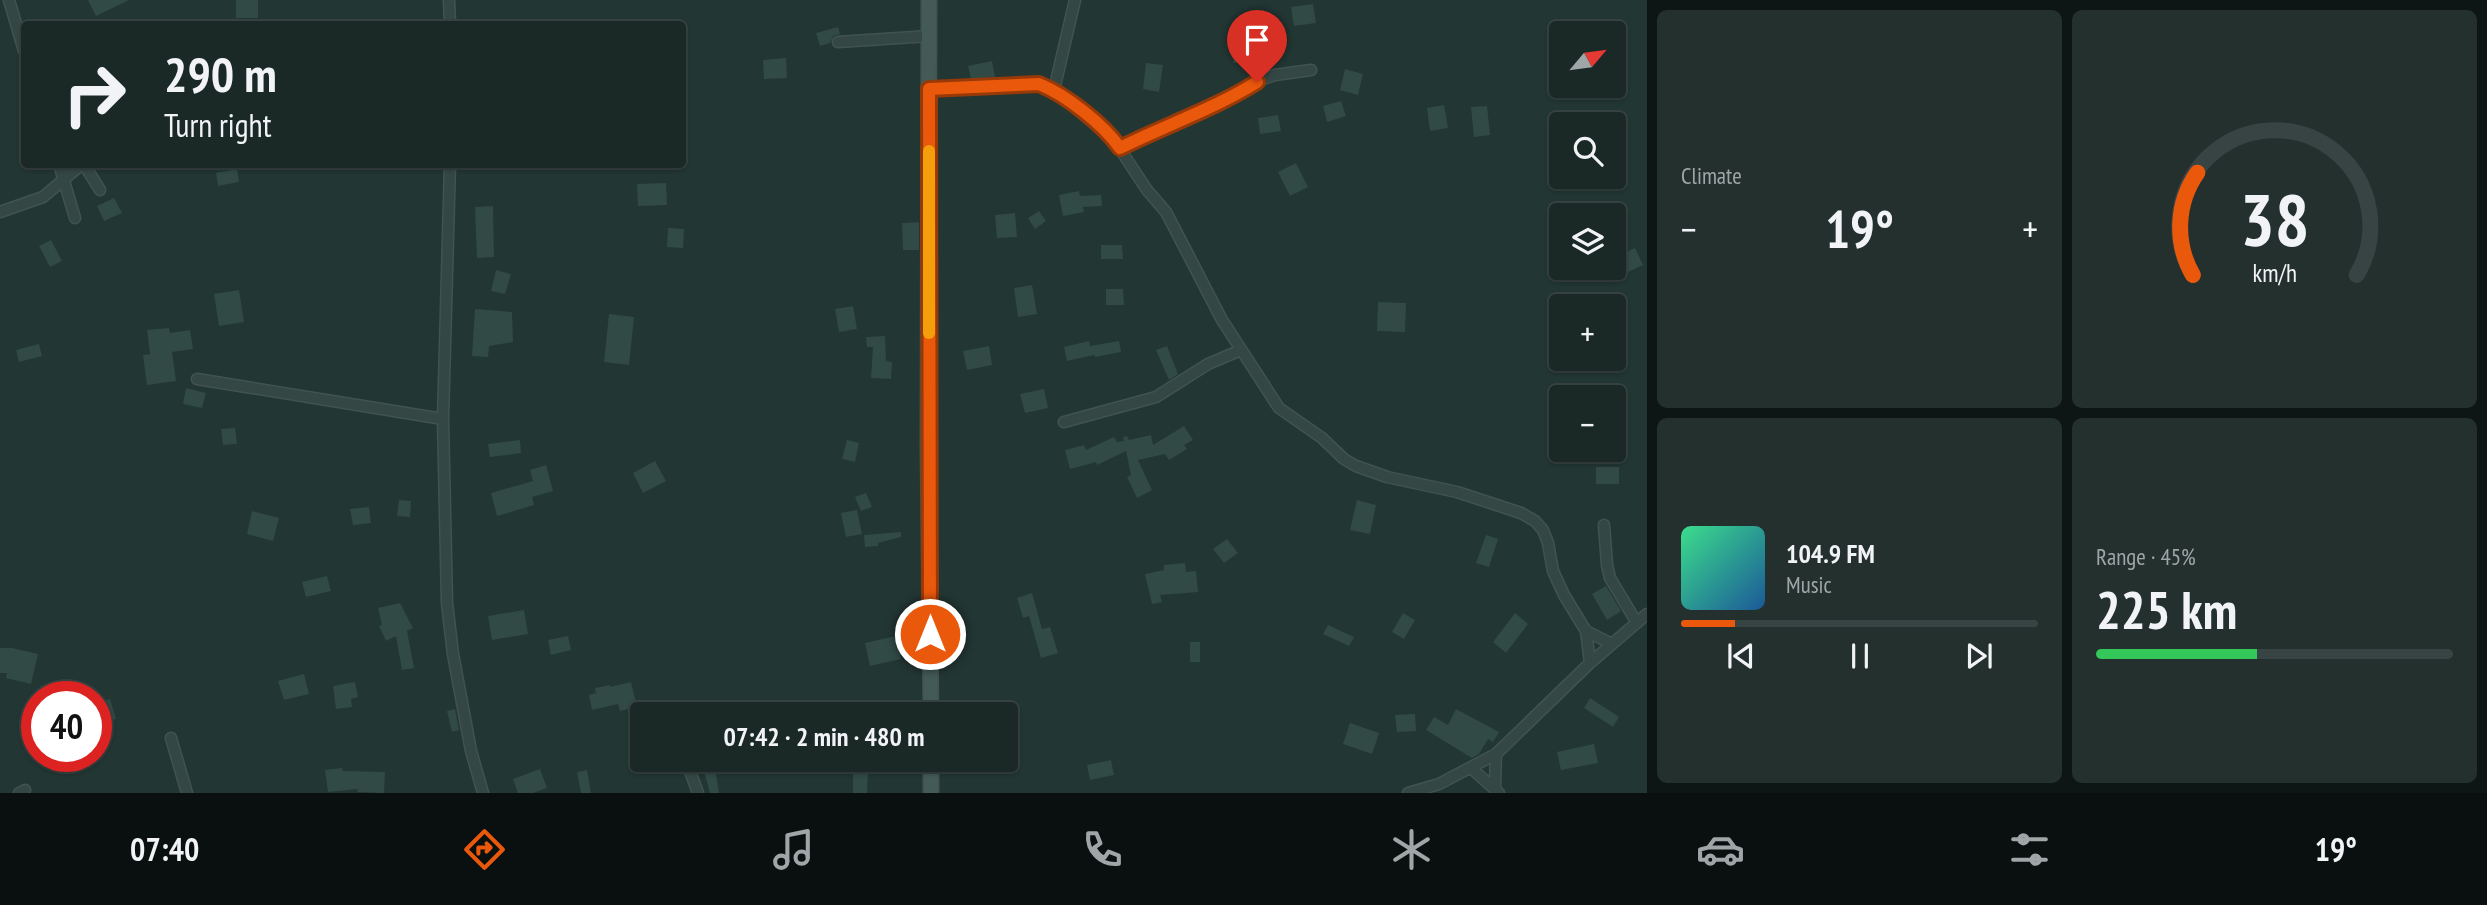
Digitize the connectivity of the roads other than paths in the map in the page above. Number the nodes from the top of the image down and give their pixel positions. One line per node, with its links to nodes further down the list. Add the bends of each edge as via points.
1 (9, 0): 7 (street)
2 (449, 0): 5 (street)
3 (929, 0): 6 (street)
4 (1075, 0): 11 (street)
5 (450, 21)
6 (929, 36): 8 (street); 10 (street)
7 (21, 41)
8 (838, 42)
9 (1311, 70): 12 (street, via 1257,82 1216,106)
10 (929, 89): 11 (street, via 1027,83); 31 (street)
11 (1054, 90): 12 (street)
12 (1120, 148): 21 (street, via 1166,212)
13 (60, 168): 17 (street)
14 (77, 168): 17 (street)
15 (88, 168): 18 (street)
16 (450, 168): 23 (street)
17 (63, 180): 19 (street, via 43,197); 20 (street)
18 (100, 190)
19 (0, 212)
20 (75, 219)
21 (1241, 350): 24 (street, via 1156,397); 28 (street, via 1279,408 1343,459 1387,477 1457,492 1535,521 1548,543 1552,571)
22 (197, 379): 23 (street)
23 (443, 419): 39 (street, via 447,603 471,751)
24 (1064, 422)
25 (1604, 525): 27 (street, via 1610,578)
26 (1647, 614): 27 (street)
27 (1637, 623): 29 (street)
28 (1586, 631): 29 (street); 30 (street)
29 (1612, 644): 30 (street)
30 (1590, 663): 33 (street)
31 (931, 702)
32 (171, 738): 38 (street)
33 (1496, 754): 34 (street); 37 (street)
34 (1471, 768): 37 (street); 42 (street)
35 (690, 772): 40 (street)
36 (931, 772): 41 (street)
37 (1497, 790)
38 (187, 793)
39 (483, 793)
40 (698, 793)
41 (931, 793)
42 (1408, 793)

